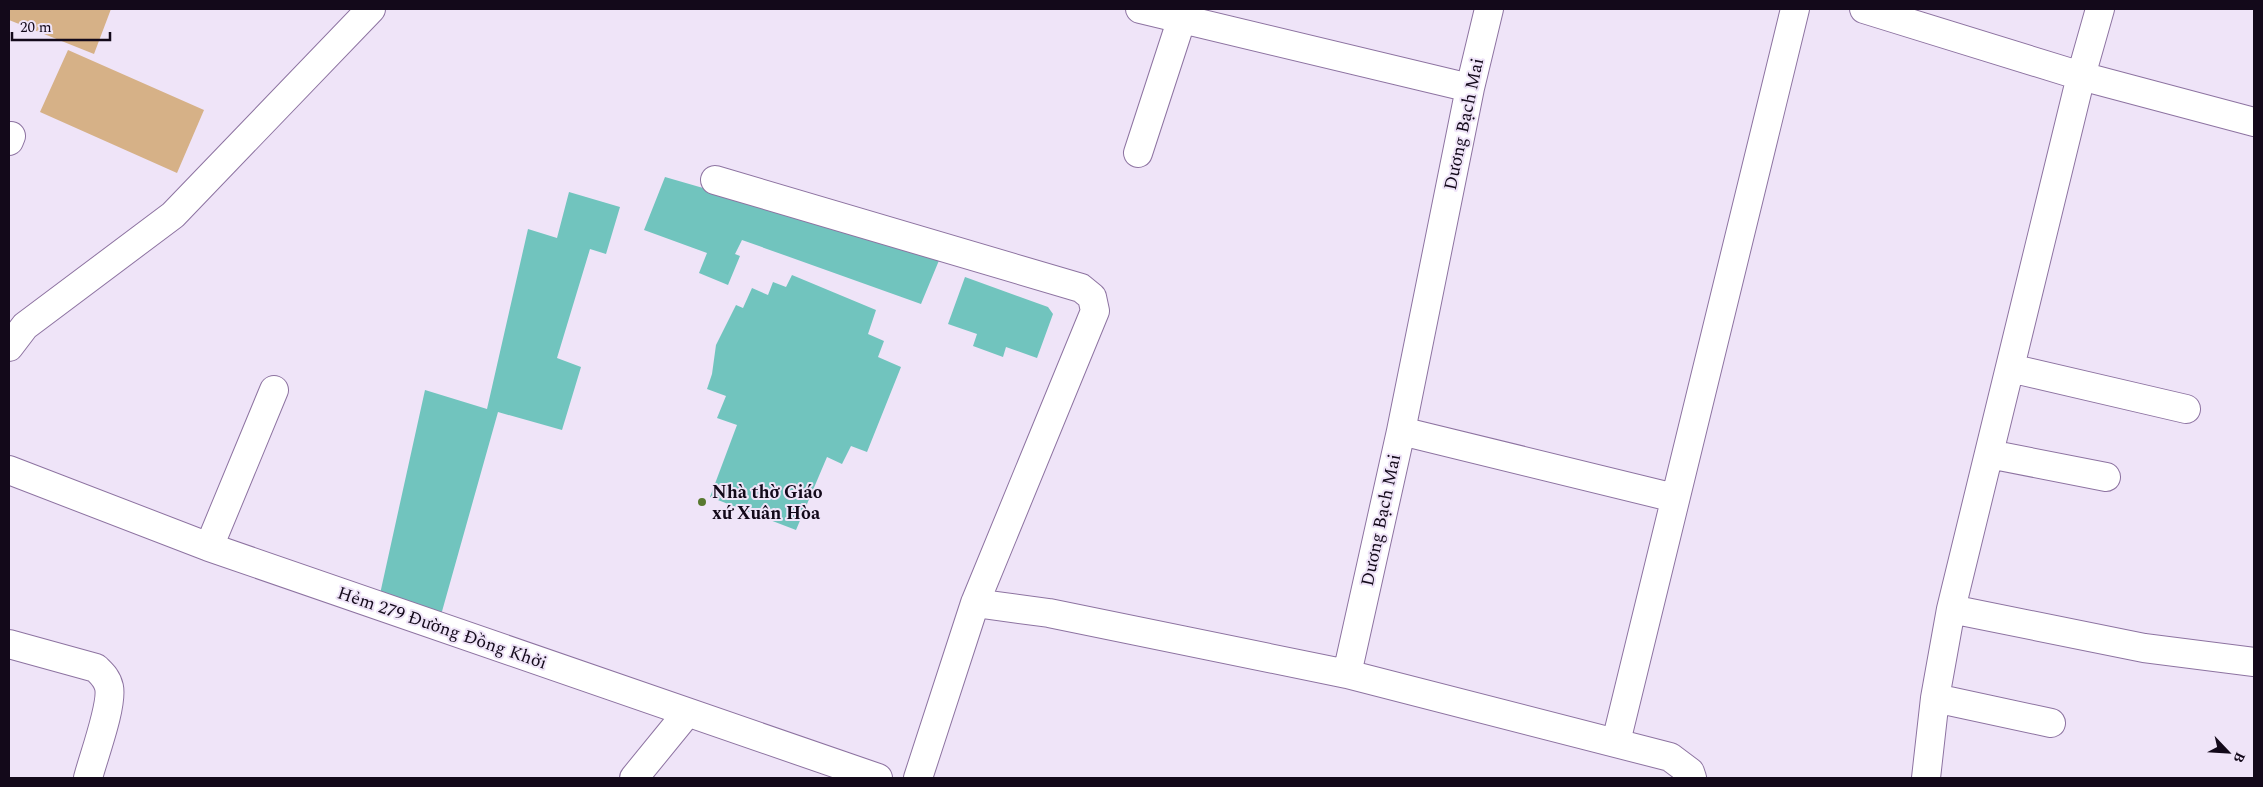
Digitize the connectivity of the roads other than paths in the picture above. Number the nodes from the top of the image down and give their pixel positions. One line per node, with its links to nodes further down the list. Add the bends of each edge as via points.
1 (371, 9): 12 (street, via 172,215 25,326)
2 (1490, 9): 8 (street, Dương Bạch Mai)
3 (1795, 9): 20 (street)
4 (1864, 9): 7 (street)
5 (2100, 9): 7 (street)
6 (1159, 12): 8 (street); 10 (street)
7 (2081, 76): 9 (street); 13 (street)
8 (1470, 88): 16 (street, Dương Bạch Mai)
9 (2254, 122)
10 (1138, 153)
11 (715, 180): 22 (street, via 1081,288 1092,296 1094,311)
12 (9, 347)
13 (2010, 368): 15 (street); 17 (street)
14 (274, 390): 21 (street)
15 (2186, 409)
16 (1401, 431): 20 (street); 26 (street, Dương Bạch Mai)
17 (1989, 454): 19 (street); 23 (street)
18 (9, 470): 21 (street, Hẻm 279 Đường Đồng Khởi)
19 (2106, 477)
20 (1675, 498): 30 (street)
21 (209, 547): 28 (street, Hẻm 279 Đường Đồng Khởi)
22 (976, 603): 26 (street, via 1049,613); 34 (street)
23 (1952, 609): 25 (street, via 2144,648); 27 (street)
24 (9, 644): 31 (street, via 96,668 105,676 109,702)
25 (2254, 662)
26 (1347, 674): 30 (street)
27 (1935, 698): 29 (street); 36 (street)
28 (687, 713): 32 (street); 33 (street, Hẻm 279 Đường Đồng Khởi)
29 (2051, 723)
30 (1616, 742): 35 (street, via 1670,756 1690,772)
31 (88, 778)
32 (634, 778)
33 (878, 778)
34 (918, 778)
35 (1692, 778)
36 (1926, 778)

